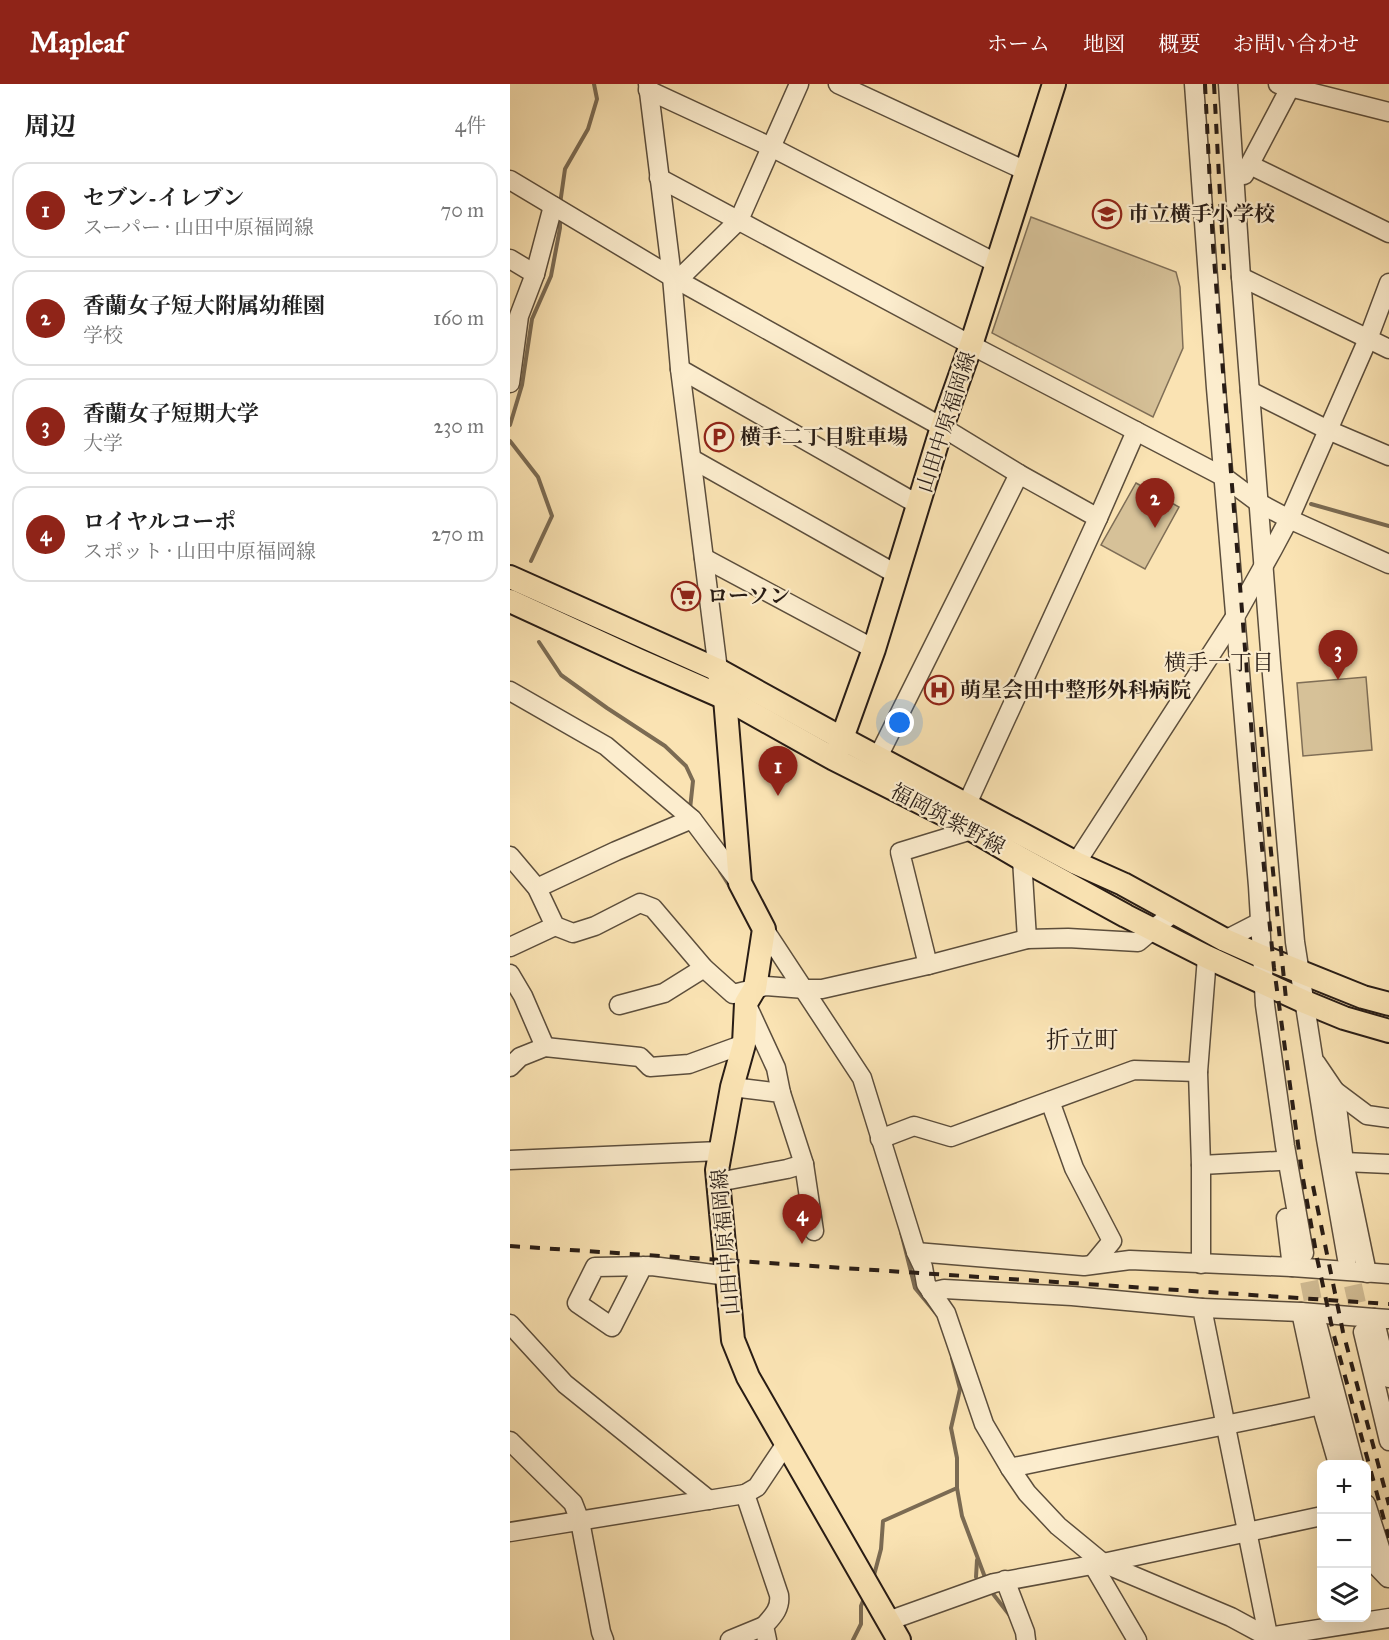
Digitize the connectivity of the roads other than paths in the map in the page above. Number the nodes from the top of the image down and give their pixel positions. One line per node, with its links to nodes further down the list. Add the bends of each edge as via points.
1 (799, 84): 9 (street)
2 (838, 84): 11 (street)
3 (1054, 84): 11 (main road, 山田中原福岡線)
4 (1194, 84): 37 (street)
5 (1228, 84): 14 (street)
6 (1286, 85): 8 (street); 10 (street)
7 (648, 87): 9 (street); 12 (street)
8 (1389, 112)
9 (771, 147): 16 (street); 19 (street)
10 (1250, 165): 14 (street); 17 (street)
11 (1026, 171): 19 (main road, 山田中原福岡線)
12 (659, 178): 16 (street); 21 (street)
13 (510, 180): 15 (street)
14 (1236, 189): 22 (street)
15 (559, 210): 20 (street); 21 (street)
16 (739, 220): 21 (street, via 684,274); 25 (street)
17 (1389, 233)
18 (510, 259): 20 (street)
19 (996, 263): 25 (main road, 山田中原福岡線)
20 (535, 273): 26 (street)
21 (672, 277): 28 (street); 31 (street)
22 (1241, 277): 24 (street); 30 (street)
23 (1389, 283): 24 (street)
24 (1368, 339): 27 (street); 32 (street)
25 (971, 345): 31 (main road, 山田中原福岡線); 33 (street)
26 (512, 347): 29 (street)
27 (1389, 349)
28 (680, 369): 35 (street); 39 (street)
29 (510, 383)
30 (1250, 391): 32 (street); 38 (street)
31 (942, 427): 36 (street); 39 (main road, 山田中原福岡線)
32 (1328, 430): 34 (street); 41 (street)
33 (1136, 431): 37 (street); 40 (street)
34 (1389, 456)
35 (692, 459): 42 (street); 45 (street)
36 (1019, 474): 40 (street); 54 (street)
37 (1224, 477): 38 (street); 48 (street)
38 (1259, 503): 41 (street); 44 (street)
39 (919, 505): 45 (main road, 山田中原福岡線)
40 (1098, 518): 55 (street)
41 (1289, 519): 43 (street); 44 (street)
42 (704, 558): 49 (street); 50 (street)
43 (1389, 564)
44 (1264, 565): 48 (street); 75 (street)
45 (896, 574): 49 (main road, 山田中原福岡線)
46 (510, 577): 50 (main road, 福岡筑紫野線)
47 (510, 601): 52 (main road, 福岡筑紫野線)
48 (1235, 618): 60 (street); 64 (street)
49 (874, 649): 53 (main road, 山田中原福岡線)
50 (718, 670): 52 (main road); 53 (main road, 福岡筑紫野線)
51 (510, 691): 56 (street, via 606,746)
52 (724, 698): 53 (main road, 福岡筑紫野線); 61 (main road)
53 (838, 749): 54 (main road, 福岡筑紫野線); 57 (main road, 福岡筑紫野線)
54 (878, 756): 55 (main road, 福岡筑紫野線)
55 (968, 804): 60 (main road, 福岡筑紫野線)
56 (694, 822): 61 (street); 62 (street, via 616,851)
57 (972, 830): 59 (main road, 福岡筑紫野線); 73 (street, via 900,852)
58 (510, 856): 62 (street)
59 (1022, 859): 66 (main road, 福岡筑紫野線); 68 (street)
60 (1076, 863): 63 (main road, 福岡筑紫野線)
61 (740, 883): 67 (main road)
62 (537, 888): 65 (street)
63 (1174, 912): 66 (street); 69 (main road, 福岡筑紫野線)
64 (1260, 922): 69 (street); 71 (street)
65 (555, 926): 70 (street); 74 (street, via 573,933 640,903 653,908)
66 (1154, 930): 68 (street, via 1138,942); 72 (main road, 福岡筑紫野線)
67 (763, 936): 78 (street); 79 (main road, 山田中原福岡線)
68 (1027, 939): 73 (street)
69 (1225, 940): 71 (main road, 福岡筑紫野線)
70 (510, 947)
71 (1261, 956): 75 (main road, 福岡筑紫野線); 77 (street)
72 (1207, 957): 77 (main road, 福岡筑紫野線); 89 (street)
73 (928, 964): 78 (street, via 822,989)
74 (704, 968): 79 (street, via 733,994); 82 (street, via 664,993)
75 (1300, 970): 80 (street); 81 (main road, 福岡筑紫野線)
76 (510, 974): 85 (street)
77 (1263, 983): 80 (main road, 福岡筑紫野線); 88 (street)
78 (802, 989): 79 (street); 95 (street, via 862,1078)
79 (756, 992): 84 (main road, 山田中原福岡線); 92 (street)
80 (1305, 1002): 83 (main road, 福岡筑紫野線); 86 (street)
81 (1389, 1004)
82 (619, 1005)
83 (1389, 1031)
84 (744, 1044): 85 (street, via 689,1064 650,1067 640,1058); 90 (main road, 山田中原福岡線)
85 (545, 1047): 87 (street, via 520,1057)
86 (1312, 1056): 91 (street); 106 (street)
87 (510, 1067)
88 (1274, 1067): 98 (street, via 1270,1094); 107 (street)
89 (1198, 1072): 93 (street, via 1134,1070); 102 (street)
90 (732, 1087): 92 (street); 96 (main road, 山田中原福岡線)
91 (1335, 1091): 94 (street, via 1367,1115); 99 (street)
92 (782, 1093): 100 (street)
93 (1050, 1101): 95 (street, via 951,1137 914,1126); 108 (street, via 1074,1168 1112,1241)
94 (1389, 1118)
95 (880, 1138): 105 (street)
96 (720, 1151): 97 (street); 103 (main road, 山田中原福岡線)
97 (510, 1160)
98 (1279, 1161): 102 (street); 107 (street)
99 (1344, 1162): 101 (street); 111 (street)
100 (804, 1164): 103 (street); 104 (street)
101 (1389, 1164)
102 (1202, 1166): 109 (street)
103 (718, 1182): 113 (main road, 山田中原福岡線)
104 (814, 1231)
105 (915, 1252): 108 (street); 114 (street)
106 (1347, 1259)
107 (1298, 1260): 109 (street); 111 (street)
108 (1093, 1264): 109 (street, via 1130,1260)
109 (1201, 1264)
110 (643, 1266): 113 (street)
111 (1367, 1273): 112 (street)
112 (1389, 1274)
113 (728, 1276): 125 (main road, 山田中原福岡線, via 734,1340 748,1377)
114 (931, 1292): 115 (street, via 944,1289 1072,1296); 128 (street, via 946,1313 984,1424)
115 (1202, 1308): 116 (street); 122 (street)
116 (1301, 1312): 117 (street); 121 (street)
117 (1375, 1323): 120 (street); 124 (street)
118 (510, 1324): 130 (street, via 565,1384)
119 (1318, 1327): 127 (street)
120 (1389, 1378)
121 (1322, 1405): 122 (street); 126 (street)
122 (1225, 1426): 128 (street); 134 (street)
123 (510, 1441): 133 (street, via 573,1503)
124 (1389, 1441)
125 (787, 1442): 129 (street, via 757,1487); 141 (main road, 山田中原福岡線)
126 (1337, 1460)
127 (1353, 1460)
128 (1010, 1468): 137 (street, via 1027,1493)
129 (745, 1494): 130 (street); 142 (street, via 780,1602)
130 (709, 1500): 133 (street)
131 (1369, 1514): 138 (street)
132 (1317, 1517): 134 (street)
133 (580, 1521): 135 (street); 144 (street)
134 (1248, 1531): 137 (street); 143 (street)
135 (510, 1532)
136 (1371, 1560): 138 (street)
137 (1098, 1564): 139 (street); 143 (street, via 1231,1617); 147 (street)
138 (1389, 1577)
139 (993, 1583): 141 (street); 146 (street, via 1025,1632)
140 (1389, 1618): 143 (street)
141 (894, 1630)
142 (765, 1633): 145 (street)
143 (1268, 1638)
144 (604, 1640)
145 (730, 1640)
146 (1026, 1640)
147 (1137, 1640)

